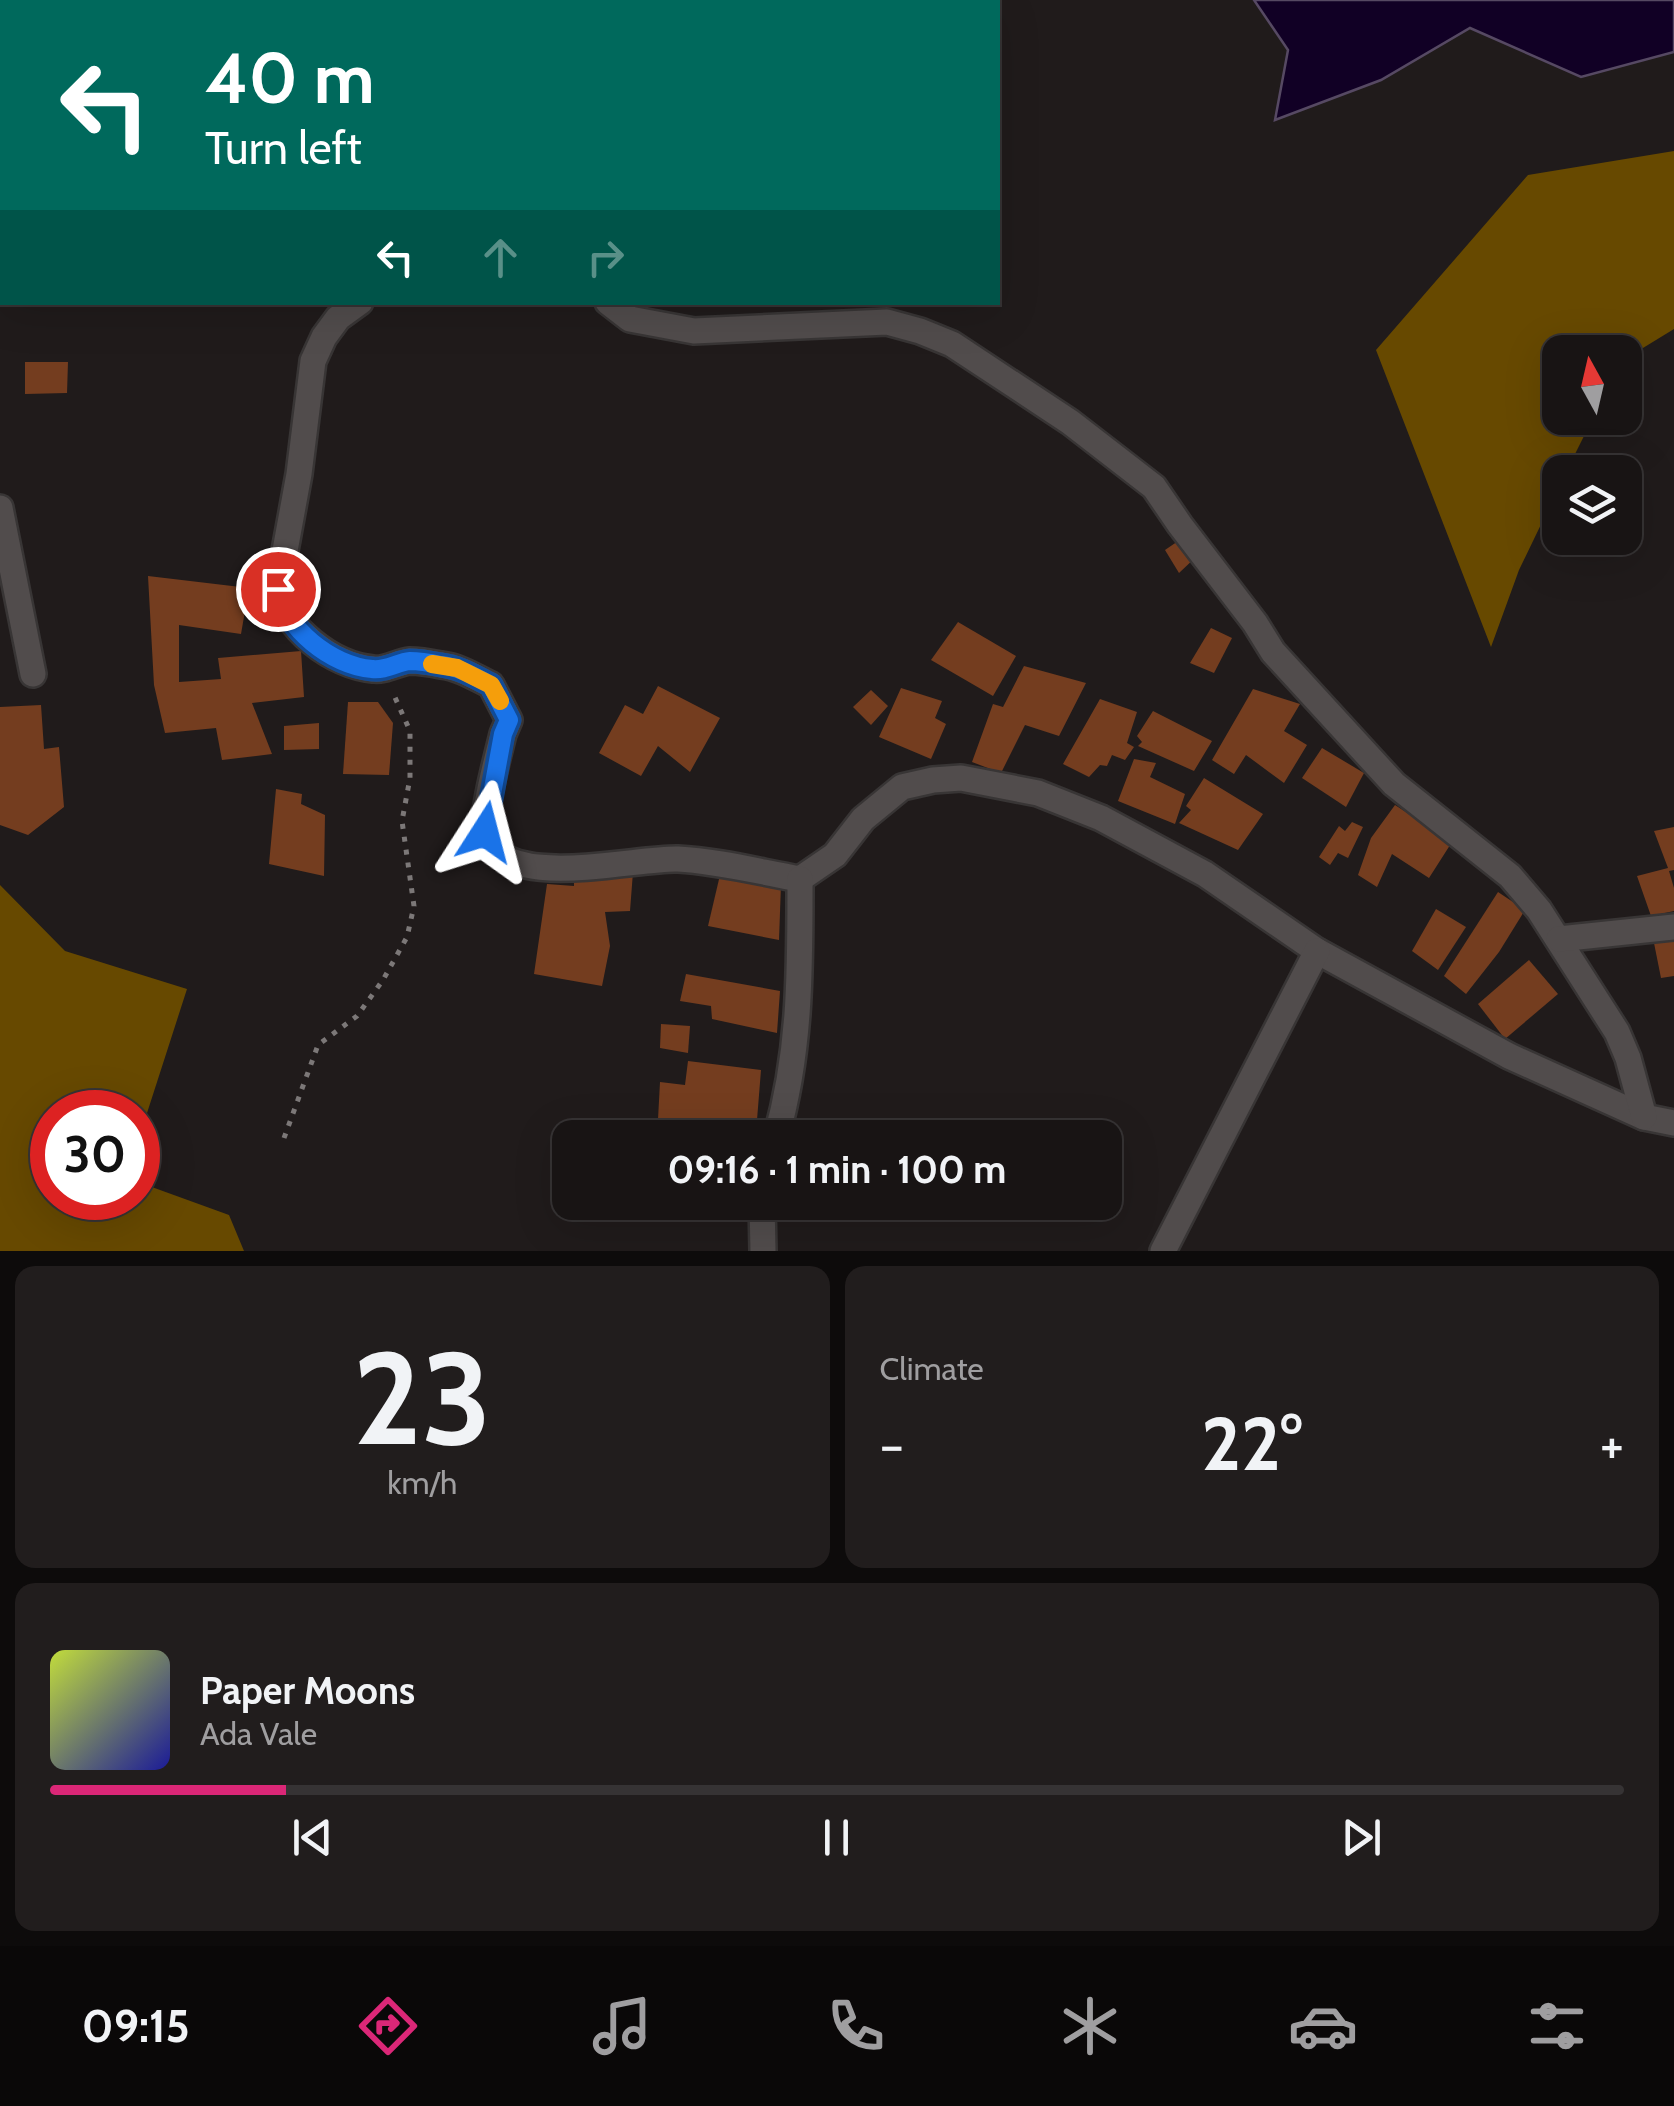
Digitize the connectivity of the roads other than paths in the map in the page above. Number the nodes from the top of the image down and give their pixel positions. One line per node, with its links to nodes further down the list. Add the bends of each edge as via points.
1 (356, 305): 5 (street, via 338,318 314,361 278,589 290,621 324,650 375,670 409,661 444,665 491,685 509,720 485,832 510,862 551,870 683,859)
2 (612, 305): 7 (street, via 630,319 694,331 887,322 952,344 1070,422 1154,487 1273,652 1394,784 1510,876)
3 (0, 508): 4 (street)
4 (34, 674)
5 (800, 879): 8 (street, via 835,855 863,819 902,787 961,778 1038,793 1102,818 1205,874); 10 (street, via 800,1006)
6 (1674, 927): 7 (street)
7 (1559, 939): 9 (street, via 1617,1032)
8 (1317, 951): 9 (street, via 1509,1056); 14 (street)
9 (1644, 1117): 11 (street)
10 (781, 1120)
11 (1674, 1123)
12 (762, 1220): 13 (street)
13 (763, 1251)
14 (1163, 1251)

